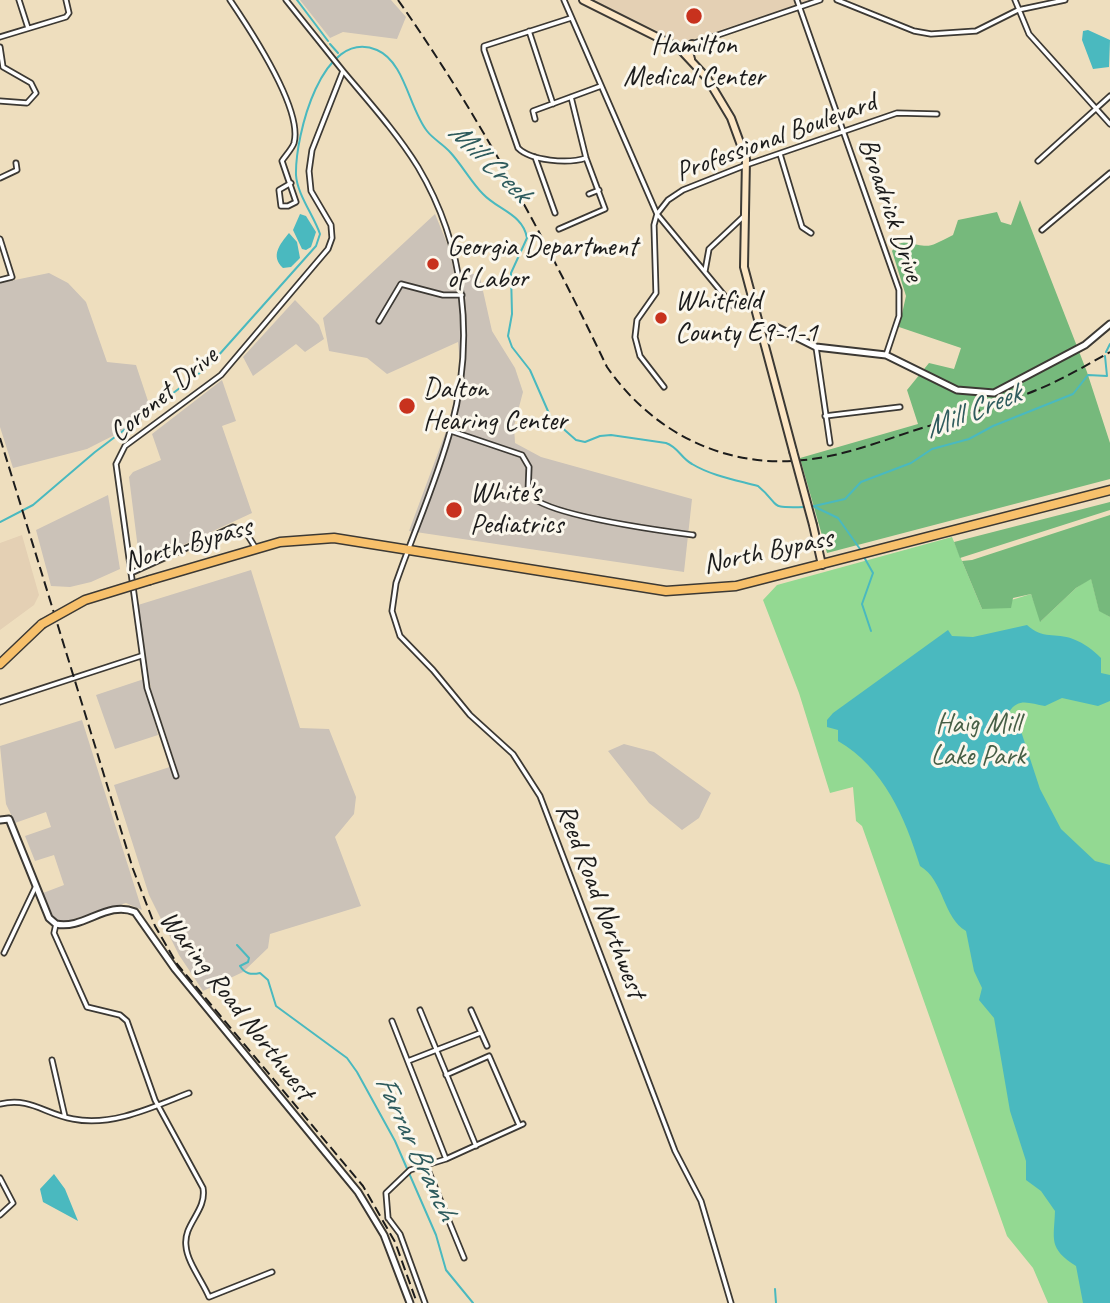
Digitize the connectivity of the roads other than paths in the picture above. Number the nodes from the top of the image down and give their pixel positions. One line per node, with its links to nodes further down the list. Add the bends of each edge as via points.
1 (19, 0): 15 (street)
2 (66, 0): 15 (street, via 68,15)
3 (230, 0): 41 (street, via 283,88 294,143 282,161)
4 (286, 0): 22 (street)
5 (564, 0): 14 (street)
6 (583, 0): 20 (main road)
7 (797, 0): 12 (street, Broadrick Drive)
8 (820, 0): 12 (street)
9 (837, 0): 13 (street, via 931,34 976,32)
10 (1015, 0): 13 (street)
11 (1065, 0): 13 (street)
12 (799, 7): 18 (street); 32 (street, Broadrick Drive)
13 (1018, 10): 28 (street, via 1029,34)
14 (571, 18): 16 (street); 23 (street)
15 (28, 28): 17 (street)
16 (529, 31): 27 (street); 34 (street, via 484,46 518,148)
17 (0, 37)
18 (692, 44): 20 (street); 21 (main road)
19 (0, 47): 26 (street, via 3,67 32,83 36,93 27,103)
20 (679, 48): 21 (main road)
21 (692, 61): 38 (main road, via 732,118)
22 (343, 71): 53 (street, Reed Road Northwest, via 424,179 452,245); 70 (street, Coronet Drive, via 312,150 309,171 311,191 331,225 328,249 221,375 118,455)
23 (601, 86): 25 (street); 45 (street)
24 (1110, 96): 28 (street)
25 (571, 97): 27 (street); 35 (street)
26 (0, 101)
27 (553, 104): 30 (street, via 533,111)
28 (1097, 109): 31 (street); 36 (street)
29 (937, 114): 32 (street, Professional Boulevard, via 897,113)
30 (535, 119)
31 (1110, 124)
32 (842, 132): 33 (street, Professional Boulevard); 59 (street, Broadrick Drive, via 899,290 899,316)
33 (780, 154): 38 (street, Professional Boulevard); 49 (street, via 802,227)
34 (535, 157): 35 (street); 44 (street)
35 (586, 158): 42 (street)
36 (1038, 161)
37 (16, 163): 40 (street, via 17,170)
38 (746, 165): 45 (street, Professional Boulevard, via 674,194); 46 (main road)
39 (1110, 173): 48 (street)
40 (0, 178)
41 (292, 183): 41 (street, via 296,202 281,205 279,190)
42 (599, 190): 43 (street); 47 (street, via 605,209)
43 (589, 194)
44 (555, 213)
45 (657, 214): 51 (street); 60 (street, Professional Boulevard, via 656,293 638,320 635,337 640,356)
46 (744, 216): 51 (street, via 709,249); 57 (main road, via 744,267)
47 (559, 229)
48 (1042, 230)
49 (811, 233)
50 (0, 239): 52 (street, via 12,277)
51 (705, 272): 54 (street)
52 (0, 281)
53 (462, 295): 55 (street, via 401,285); 63 (street, Reed Road Northwest, via 464,359)
54 (733, 306)
55 (379, 321)
56 (1110, 324): 59 (street, via 1085,345 994,393 957,390)
57 (760, 330): 58 (street, via 776,327); 69 (main road, bridge)
58 (816, 347): 59 (street); 62 (street)
59 (886, 355)
60 (664, 387)
61 (900, 407): 62 (street)
62 (825, 416): 64 (street)
63 (451, 431): 66 (street, via 519,453 529,467 528,493 537,503 612,522); 68 (street, Reed Road Northwest)
64 (830, 443)
65 (1110, 490): 69 (highway, North Bypass)
66 (692, 534)
67 (255, 548): 68 (highway, North Bypass, via 334,538); 70 (street, via 249,534 233,527); 72 (highway, North Bypass, bridge, via 92,597 42,624)
68 (409, 550): 69 (highway, North Bypass, via 666,591 736,586); 103 (street, Reed Road Northwest, via 393,598 394,625 470,715 513,754 540,796 675,1151 701,1201)
69 (822, 565)
70 (131, 573): 71 (street, Coronet Drive)
71 (142, 656): 73 (street); 74 (street, Coronet Drive, via 151,705)
72 (0, 664)
73 (0, 702)
74 (176, 776)
75 (0, 820): 76 (street, via 9,819)
76 (36, 886): 77 (street); 78 (street)
77 (56, 924): 90 (street, via 54,933 86,1007 127,1021); 98 (street, Waring Road Northwest, via 67,925 114,908 135,912 175,969)
78 (4, 953)
79 (420, 1010): 84 (street)
80 (471, 1010): 82 (street)
81 (392, 1021): 86 (street)
82 (480, 1033): 83 (street); 84 (street)
83 (487, 1046)
84 (436, 1050): 86 (street); 87 (street)
85 (52, 1060): 91 (street)
86 (408, 1060): 93 (street)
87 (446, 1075): 92 (street); 92 (street, via 489,1056 521,1125)
88 (189, 1093): 90 (street)
89 (0, 1104): 91 (street, via 21,1101)
90 (157, 1104): 91 (street, via 106,1120); 100 (street, via 203,1188 203,1203 186,1246 209,1297)
91 (65, 1117)
92 (476, 1146): 93 (street)
93 (446, 1159): 94 (street)
94 (426, 1165): 97 (street, via 410,1170 386,1193); 99 (street)
95 (0, 1178): 96 (street, via 13,1203)
96 (0, 1215)
97 (388, 1218): 98 (street); 102 (street, via 400,1234)
98 (378, 1222): 101 (street, Waring Road Northwest)
99 (464, 1258)
100 (272, 1272)
101 (410, 1303)
102 (425, 1303)
103 (731, 1303)

